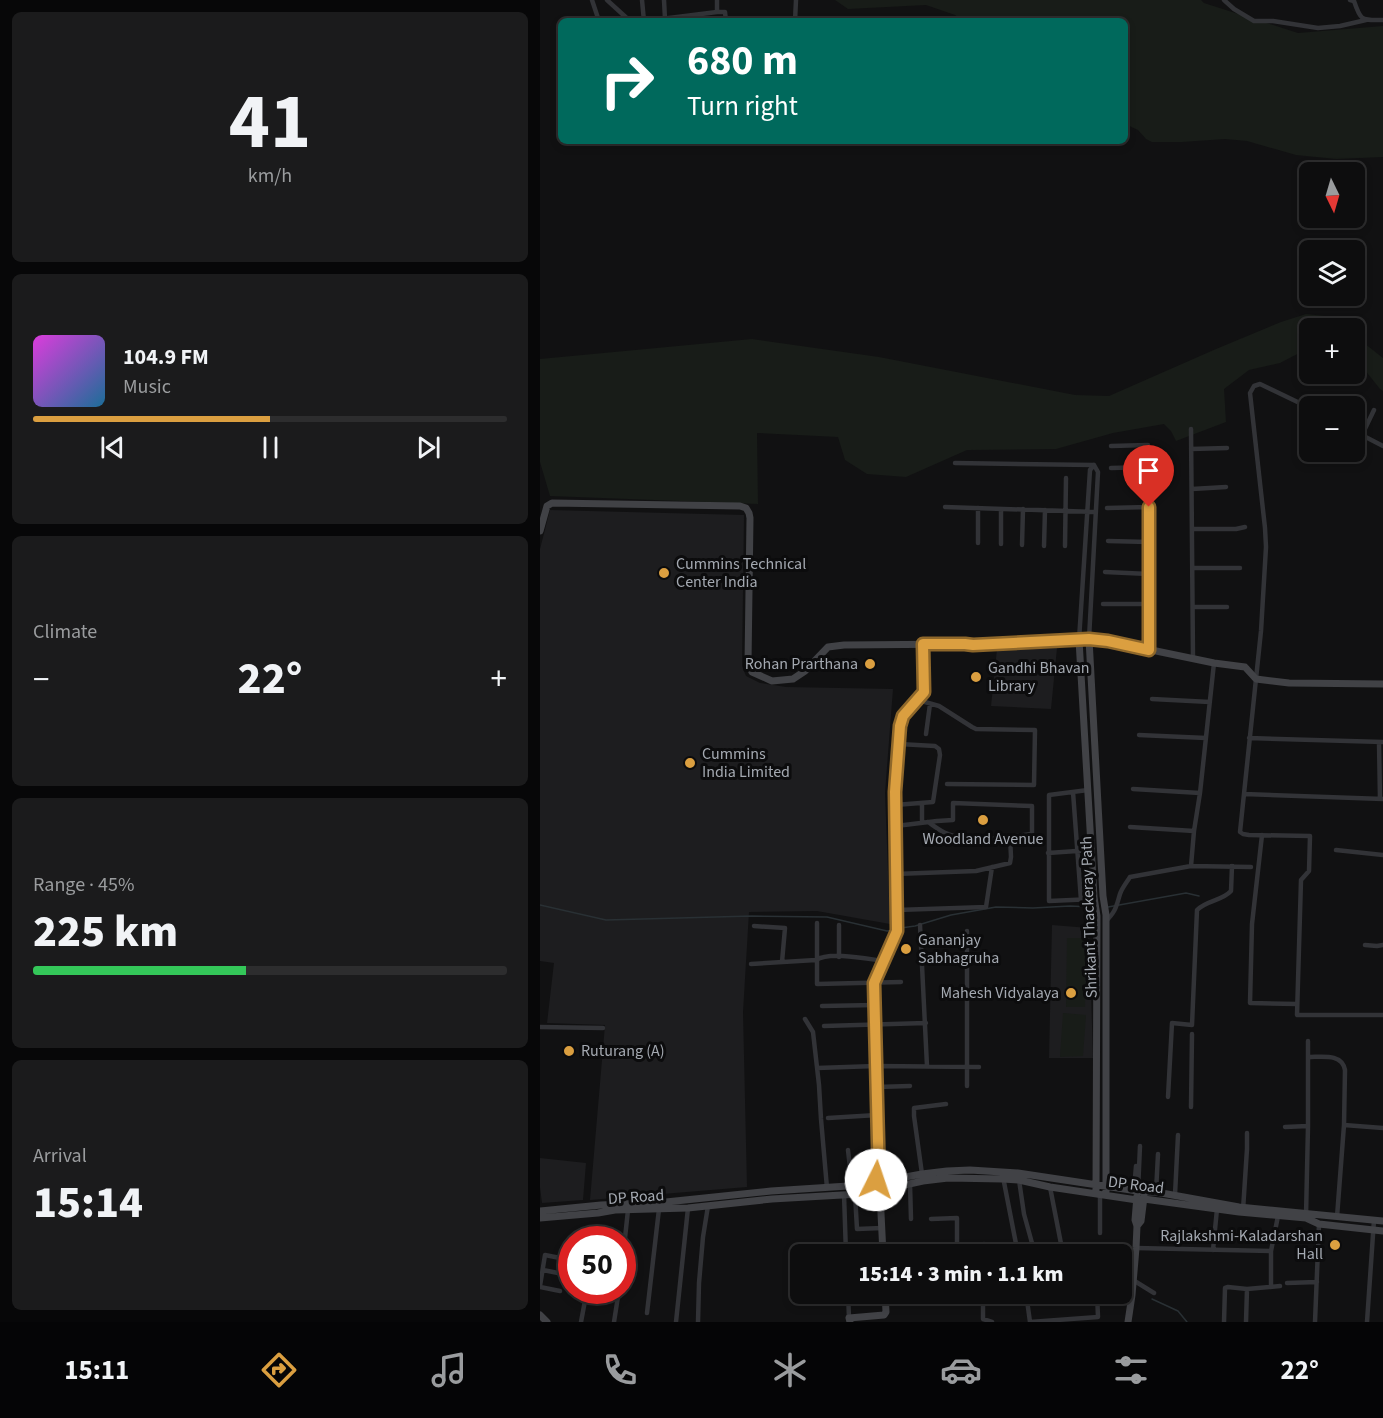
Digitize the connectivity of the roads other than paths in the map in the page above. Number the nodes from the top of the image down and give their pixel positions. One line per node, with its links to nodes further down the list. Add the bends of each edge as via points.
1 (592, 0): 10 (street)
2 (608, 0): 11 (street)
3 (642, 0): 12 (street)
4 (663, 0): 13 (street)
5 (717, 0): 9 (street)
6 (796, 0): 16 (street)
7 (1224, 0): 17 (street, via 1254,21 1318,28)
8 (1352, 1): 17 (street, via 1359,16)
9 (717, 12): 14 (street); 15 (street, via 725,12)
10 (597, 18)
11 (627, 18)
12 (644, 18)
13 (665, 18)
14 (672, 18)
15 (726, 18)
16 (795, 18)
17 (1366, 20): 18 (street)
18 (1383, 20)
19 (1299, 402): 71 (street, via 1260,384 1250,393 1265,528)
20 (1374, 410): 22 (street)
21 (1191, 429): 27 (street)
22 (1365, 429)
23 (1365, 437): 25 (street)
24 (1111, 446): 30 (street, via 1148,445)
25 (1383, 446)
26 (1227, 448): 27 (street)
27 (1191, 450): 34 (street)
28 (955, 463): 29 (street)
29 (1094, 465): 43 (street, via 1090,470); 44 (street, via 1098,472)
30 (1149, 467): 31 (street); 36 (street)
31 (1111, 468)
32 (1066, 478): 42 (street)
33 (1226, 487): 34 (street)
34 (1191, 489): 46 (street)
35 (945, 507): 37 (street)
36 (1149, 507): 39 (street); 49 (street)
37 (978, 508): 38 (street); 50 (street)
38 (1001, 508): 40 (street); 51 (street)
39 (1107, 508)
40 (1023, 509): 41 (street); 52 (street)
41 (1045, 510): 42 (street); 53 (street)
42 (1065, 510): 43 (street); 54 (street)
43 (1088, 511): 44 (street); 59 (street)
44 (1096, 512): 60 (street)
45 (1245, 527): 46 (street)
46 (1192, 529): 55 (street)
47 (540, 531): 67 (street, via 547,506 552,503 740,506 746,508 750,518 748,663 752,672 772,681 793,679 828,647)
48 (1108, 541): 49 (street)
49 (1149, 542): 58 (street)
50 (978, 543)
51 (1001, 544)
52 (1022, 545)
53 (1044, 546)
54 (1065, 546)
55 (1193, 568): 56 (street); 63 (street)
56 (1240, 568)
57 (1105, 572): 58 (street)
58 (1149, 574): 62 (street)
59 (1082, 593): 60 (street); 66 (street)
60 (1092, 593): 65 (street)
61 (1103, 604): 62 (street)
62 (1149, 604): 68 (street)
63 (1193, 607): 64 (street); 69 (street)
64 (1227, 607)
65 (1089, 639): 66 (street); 68 (street); 111 (street, Shrikant Thackeray Path)
66 (1079, 640): 67 (street); 85 (street, Shrikant Thackeray Path)
67 (923, 644): 74 (street, via 924,692)
68 (1149, 650): 69 (street)
69 (1193, 658): 70 (street)
70 (1214, 663): 71 (street, via 1245,667); 75 (street)
71 (1256, 679): 72 (street); 80 (street)
72 (1383, 684)
73 (1152, 699): 75 (street)
74 (918, 700): 76 (street); 82 (street, via 903,716)
75 (1210, 702): 79 (street)
76 (930, 704): 77 (street); 83 (street, via 976,729 1035,730 1034,785)
77 (926, 734)
78 (1139, 735): 79 (street)
79 (1206, 738): 87 (street)
80 (1249, 738): 81 (street); 88 (street)
81 (1381, 742): 89 (street)
82 (899, 744): 90 (street, via 939,749 933,802); 91 (street)
83 (947, 784)
84 (1133, 789): 87 (street)
85 (1088, 790): 86 (street); 98 (street, Shrikant Thackeray Path)
86 (1073, 792): 100 (street); 101 (street, via 1049,795)
87 (1200, 793): 95 (street)
88 (1244, 794): 89 (street); 96 (street, via 1240,832)
89 (1382, 799)
90 (922, 803): 91 (street); 92 (street)
91 (895, 805): 93 (street)
92 (925, 822): 93 (street); 97 (street, via 957,837); 97 (street, via 953,820 953,803 1032,806 1032,834)
93 (896, 826): 107 (street)
94 (1130, 827): 95 (street)
95 (1194, 831): 103 (street)
96 (1262, 835): 126 (street, via 1252,924 1250,1003); 126 (street, via 1310,836 1309,871 1301,880)
97 (1010, 836): 105 (street, via 1010,863)
98 (1091, 850): 100 (street); 109 (street, Shrikant Thackeray Path)
99 (1336, 850): 102 (street)
100 (1078, 851): 101 (street); 108 (street)
101 (1048, 853): 108 (street, via 1049,901)
102 (1383, 855)
103 (1191, 866): 104 (street); 111 (street, via 1130,876 1115,912)
104 (1232, 866): 106 (street); 147 (street, via 1231,891 1197,910 1192,1025 1172,1023)
105 (992, 867): 107 (street); 110 (street, via 986,907)
106 (1251, 867)
107 (896, 874): 110 (street)
108 (1080, 900): 109 (street)
109 (1094, 901): 166 (street, Shrikant Thackeray Path)
110 (897, 910): 121 (street, via 897,929)
111 (1106, 918): 169 (street, Shrikant Thackeray Path)
112 (818, 923): 120 (street)
113 (839, 925): 119 (street)
114 (920, 925): 131 (street)
115 (754, 926): 122 (street, via 785,928)
116 (967, 931): 141 (street)
117 (1365, 945): 118 (street)
118 (1383, 945)
119 (839, 957): 120 (street); 121 (street)
120 (816, 960): 122 (street); 125 (street, via 816,984)
121 (884, 961): 125 (street)
122 (782, 962): 123 (street)
123 (751, 964)
124 (901, 982): 125 (street)
125 (874, 983): 127 (street)
126 (1297, 1004): 129 (street, via 1297,1016)
127 (875, 1005): 128 (street); 132 (street)
128 (822, 1006)
129 (1383, 1015)
130 (805, 1019): 143 (street, via 813,1032)
131 (926, 1023): 132 (street); 140 (street)
132 (875, 1024): 133 (street); 139 (street)
133 (824, 1026)
134 (540, 1027): 135 (street)
135 (603, 1028)
136 (1192, 1034): 149 (street)
137 (1308, 1041): 138 (street)
138 (1308, 1057): 152 (street, via 1340,1059 1344,1064); 153 (street)
139 (876, 1066): 140 (street); 143 (street); 146 (street)
140 (927, 1066): 141 (street)
141 (966, 1067): 142 (street); 145 (street)
142 (979, 1067)
143 (817, 1068): 171 (street)
144 (909, 1086): 146 (street)
145 (967, 1086)
146 (877, 1087): 150 (street)
147 (1168, 1097)
148 (946, 1104): 162 (street, via 914,1108)
149 (1191, 1107)
150 (877, 1115): 151 (street); 168 (street)
151 (828, 1118)
152 (1344, 1125): 155 (street); 187 (street)
153 (1308, 1126): 154 (street); 186 (street)
154 (1285, 1127)
155 (1383, 1128)
156 (1247, 1133): 183 (street)
157 (1178, 1135): 177 (street)
158 (1140, 1146): 176 (street)
159 (848, 1150): 167 (street)
160 (1158, 1154): 172 (street)
161 (1137, 1160): 176 (street)
162 (922, 1174): 163 (street, DP Road, via 947,1171); 168 (street, DP Road)
163 (1003, 1175): 164 (street, DP Road); 165 (street, DP Road); 166 (street, DP Road); 202 (street)
164 (1019, 1180): 170 (street, DP Road); 203 (street)
165 (910, 1184): 168 (street, DP Road); 190 (street)
166 (1096, 1184): 169 (street, DP Road); 175 (street, Shrikant Thackeray Path)
167 (852, 1186): 168 (street, DP Road); 171 (street, DP Road)
168 (880, 1186): 174 (street, DP Road); 195 (street)
169 (1107, 1186): 175 (street, Shrikant Thackeray Path); 176 (street, DP Road)
170 (1050, 1187): 175 (street, DP Road); 204 (street)
171 (827, 1188): 184 (street, DP Road)
172 (1156, 1192): 176 (street, DP Road); 177 (street, DP Road)
173 (844, 1194): 174 (street, DP Road); 178 (street, DP Road); 199 (street)
174 (855, 1194): 195 (street, via 857,1229)
175 (1101, 1194): 176 (street, DP Road); 198 (street)
176 (1139, 1194): 181 (street, DP Road); 205 (street, via 1141,1221 1137,1226)
177 (1175, 1196): 183 (street, DP Road)
178 (708, 1206): 180 (street, DP Road); 234 (street)
179 (659, 1208): 180 (street, DP Road); 182 (street, DP Road); 227 (street)
180 (688, 1208): 233 (street)
181 (1217, 1209): 183 (street, DP Road); 206 (street)
182 (628, 1210): 188 (street, DP Road); 194 (street)
183 (1243, 1210): 185 (street, DP Road); 186 (street, DP Road)
184 (540, 1211)
185 (1278, 1216): 186 (street, DP Road); 207 (street)
186 (1306, 1216): 187 (street, DP Road); 193 (street, DP Road)
187 (1333, 1217): 191 (street, DP Road)
188 (540, 1218)
189 (931, 1219): 201 (street, via 957,1218)
190 (911, 1220)
191 (1374, 1221): 192 (street, DP Road); 196 (street)
192 (1383, 1221)
193 (1318, 1224): 196 (street, DP Road); 212 (street)
194 (626, 1226)
195 (882, 1228): 200 (street)
196 (1373, 1231): 197 (street, DP Road); 240 (street)
197 (1383, 1231)
198 (1100, 1233)
199 (846, 1244)
200 (883, 1244)
201 (957, 1244)
202 (1016, 1244)
203 (1032, 1244)
204 (1061, 1244)
205 (1136, 1248): 206 (street); 211 (street)
206 (1213, 1250): 207 (street)
207 (1271, 1251): 216 (street)
208 (558, 1258): 209 (street, via 545,1255)
209 (543, 1270): 210 (street); 214 (street)
210 (558, 1273)
211 (1134, 1280): 219 (street); 236 (street)
212 (1317, 1282): 213 (street); 239 (street)
213 (1287, 1283)
214 (540, 1286): 218 (street)
215 (1280, 1286): 216 (street)
216 (1271, 1287): 217 (street)
217 (1248, 1288): 237 (street, via 1225,1289); 238 (street)
218 (558, 1290)
219 (1154, 1293)
220 (584, 1304): 231 (street)
221 (617, 1304): 232 (street)
222 (849, 1304): 229 (street)
223 (886, 1304): 229 (street, via 884,1315)
224 (983, 1304): 235 (street, via 982,1319)
225 (1028, 1304): 226 (street, via 1030,1322 1098,1317)
226 (1097, 1304)
227 (647, 1313)
228 (540, 1315): 230 (street)
229 (850, 1320)
230 (547, 1322)
231 (581, 1322)
232 (614, 1322)
233 (676, 1322)
234 (698, 1322)
235 (992, 1322)
236 (1128, 1322)
237 (1224, 1322)
238 (1246, 1322)
239 (1315, 1322)
240 (1367, 1322)

